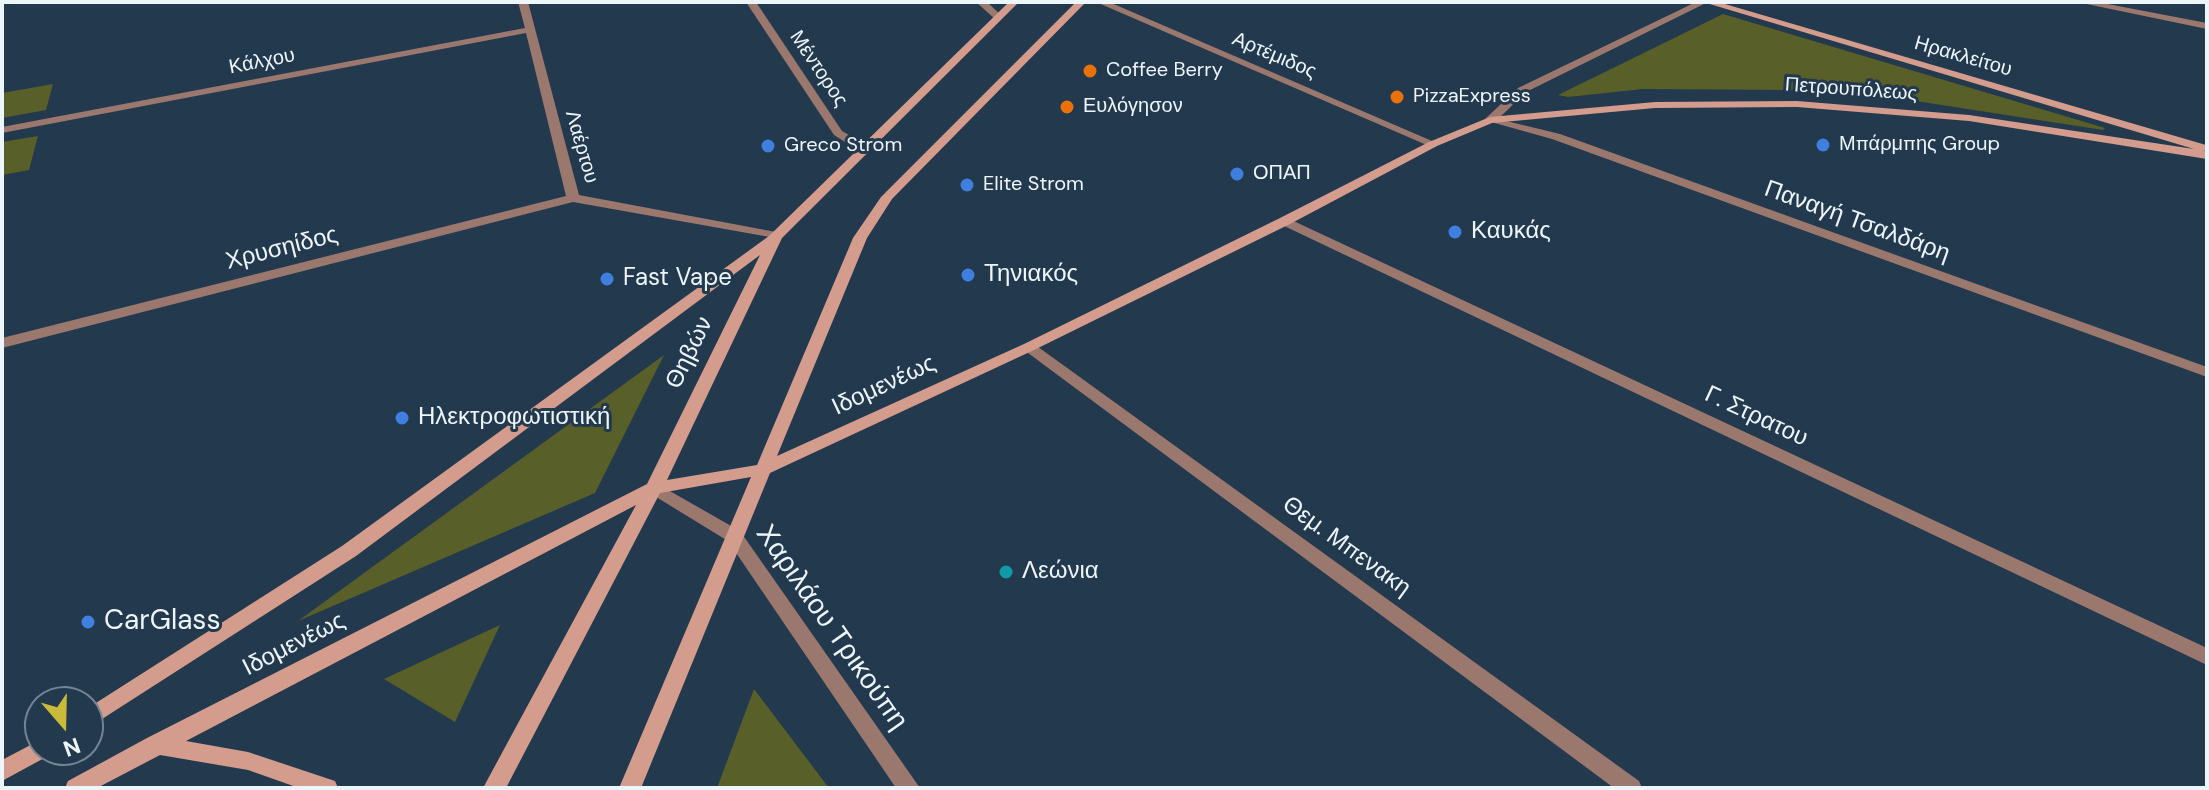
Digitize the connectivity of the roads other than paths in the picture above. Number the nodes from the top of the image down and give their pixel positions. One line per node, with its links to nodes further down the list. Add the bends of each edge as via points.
1 (523, 2): 11 (street, Λαέρτου)
2 (751, 2): 15 (street, Μέντορος, via 838,133)
3 (981, 2): 9 (street)
4 (1014, 2): 9 (main road, Θηβών)
5 (1081, 2): 23 (main road, via 887,197 860,238)
6 (1101, 2): 14 (street, Αρτέμιδος)
7 (1705, 2): 12 (street, Ιδομενέως, via 1522,90); 16 (main road, Ηρακλείτου, via 2162,134)
8 (2082, 2): 10 (street)
9 (998, 17): 15 (main road, Θηβών)
10 (2207, 26)
11 (528, 30): 13 (street, Κάλχου); 17 (street, Λαέρτου)
12 (1490, 120): 14 (main road, Ιδομενέως); 16 (main road, Πετρουπόλεως, via 1655,105 1797,104 1969,118); 22 (street, Παναγή Τσαλδάρη, via 1556,136)
13 (2, 130)
14 (1433, 144): 18 (main road, Ιδομενέως)
15 (863, 148): 19 (main road, Θηβών)
16 (2207, 152)
17 (573, 198): 19 (street, Λαέρτου); 20 (street, Χρυσηίδος)
18 (1285, 221): 21 (main road, Ιδομενέως); 26 (street, Γ. Στρατου)
19 (776, 236): 24 (main road, Θηβών); 27 (main road, Ιδομενέως, via 349,551)
20 (2, 343)
21 (1029, 347): 23 (main road, Ιδομενέως); 36 (street, Θεμ. Μπενακη)
22 (2207, 372)
23 (764, 469): 24 (main road, Ιδομενέως); 25 (main road)
24 (654, 488): 25 (street, Χαριλάου Τρικούπη); 28 (main road, Ιδομενέως); 33 (main road, Θηβών)
25 (734, 536): 34 (main road); 35 (street, Χαριλάου Τρικούπη)
26 (2207, 657)
27 (104, 709)
28 (155, 745): 31 (main road, Ιδομενέως); 32 (main road, via 248,761)
29 (24, 758): 30 (main road)
30 (2, 771)
31 (76, 788)
32 (327, 788)
33 (494, 788)
34 (630, 788)
35 (909, 788)
36 (1631, 788)

